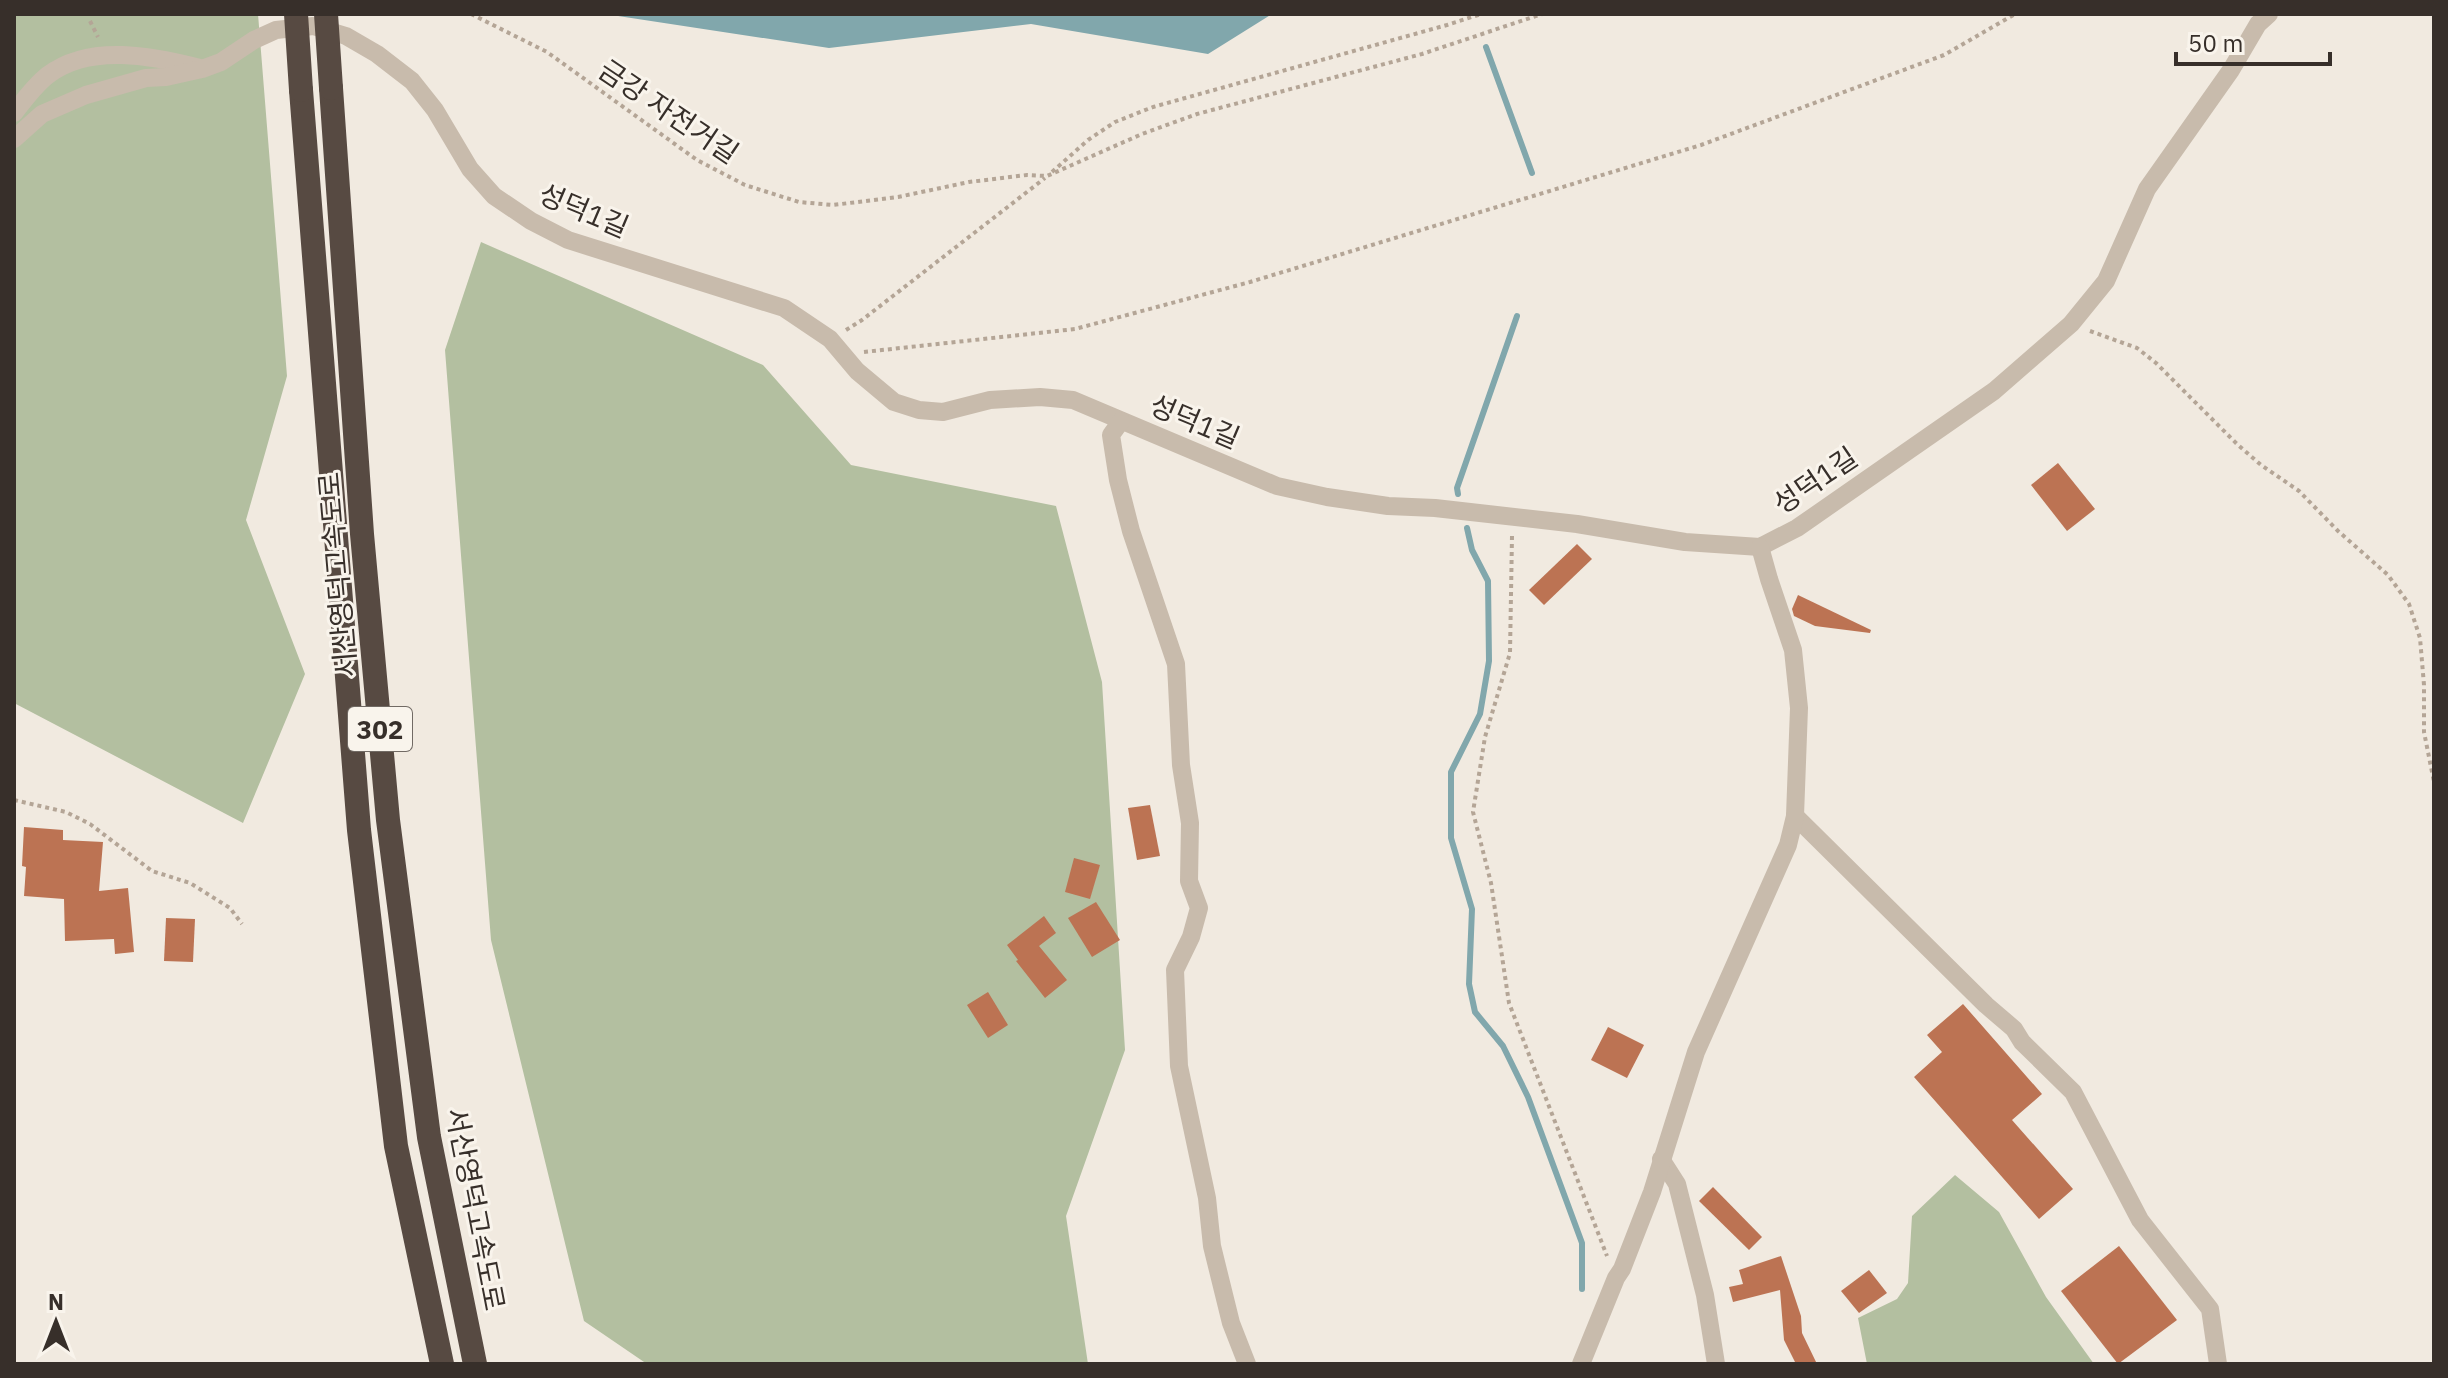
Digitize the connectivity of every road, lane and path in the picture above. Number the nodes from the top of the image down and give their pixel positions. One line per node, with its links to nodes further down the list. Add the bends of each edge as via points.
1 (296, 14): 24 (highway, 서산영덕고속도로 / 302, bridge, via 359,830 396,1146)
2 (326, 14): 25 (highway, 서산영덕고속도로 / 302, bridge, via 388,820 429,1137)
3 (471, 14): 11 (path, 금강 자전거길, via 547,52 697,160 745,185 799,202 833,205 969,182)
4 (1481, 14): 11 (path, via 1153,107 1115,122)
5 (1542, 14): 11 (path, via 1422,54 1197,114)
6 (2015, 14): 14 (path, via 1944,55 1701,145 1250,282 1075,329)
7 (2269, 14): 12 (street, 성덕1길, via 2147,189 2106,281)
8 (202, 69): 9 (street, via 159,58 79,60 48,75); 10 (street, 성덕1길, via 86,95 42,114); 13 (street, 성덕1길, via 276,30 313,26 346,36 412,81 470,169 494,196 531,221 568,240 784,308)
9 (14, 113)
10 (14, 139)
11 (1047, 176): 13 (path, via 862,320)
12 (2071, 324): 17 (street, 성덕1길, via 1994,391 1797,528); 18 (path, via 2137,348 2156,363 2238,445 2299,491 2388,575 2409,604 2420,638 2424,732)
13 (830, 339): 14 (street, 성덕1길)
14 (844, 355): 15 (street, 성덕1길, via 894,402 919,410 943,412 990,400 1040,397 1073,400)
15 (1121, 421): 16 (street, 성덕1길, via 1277,486 1388,506); 26 (street, via 1111,435 1118,480 1176,664 1190,823 1189,881 1199,908 1175,970 1179,1066 1212,1246)
16 (1513, 517): 17 (street, 성덕1길, via 1685,542); 23 (path, via 1510,653 1485,737 1473,812 1491,883 1509,1003)
17 (1760, 547): 20 (street, via 1793,650 1799,708)
18 (2434, 782)
19 (14, 800): 21 (path, via 66,812 90,824 152,871 190,883 230,908)
20 (1795, 816): 22 (street, via 1788,845 1696,1052); 29 (street, via 2073,1092 2140,1220 2210,1309)
21 (242, 924)
22 (1661, 1159): 23 (street); 28 (street, via 1677,1184)
23 (1616, 1278): 27 (street)
24 (442, 1364)
25 (475, 1364)
26 (1247, 1364)
27 (1581, 1364)
28 (1716, 1364)
29 (2218, 1364)

